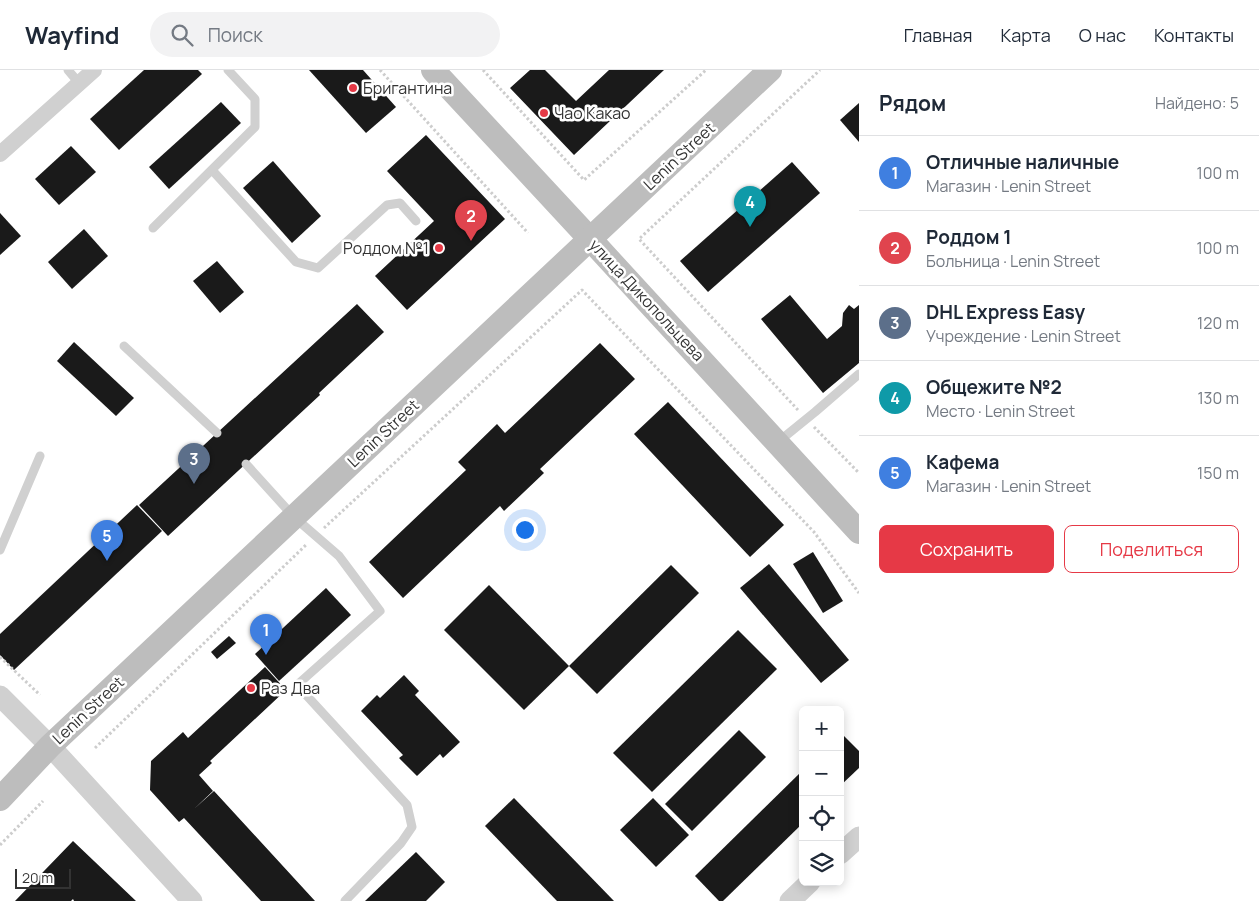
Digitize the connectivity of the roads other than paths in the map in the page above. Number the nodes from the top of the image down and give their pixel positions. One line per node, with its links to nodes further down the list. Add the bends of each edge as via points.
1 (68, 70): 6 (lane)
2 (94, 70): 6 (street)
3 (228, 70): 8 (lane, via 255,99 255,127)
4 (433, 70): 11 (main road, улица Дикопольцева)
5 (770, 70): 11 (main road, Lenin Street)
6 (79, 84): 7 (street)
7 (0, 154)
8 (212, 170): 9 (lane, via 296,262 318,268 387,205 400,203); 10 (lane)
9 (416, 220)
10 (153, 228)
11 (590, 238): 15 (main road, улица Дикопольцева); 18 (main road, Lenin Street)
12 (124, 346): 14 (lane)
13 (859, 374): 15 (lane)
14 (217, 433)
15 (777, 442): 19 (main road, улица Дикопольцева)
16 (40, 456): 20 (lane)
17 (246, 464): 18 (lane)
18 (294, 517): 22 (main road, Lenin Street); 28 (lane, via 339,556 380,611 297,685 407,804 412,827 401,843)
19 (859, 532)
20 (0, 550)
21 (0, 696): 22 (street)
22 (50, 746): 23 (main road, Lenin Street); 27 (street)
23 (0, 799)
24 (859, 837): 25 (street)
25 (844, 850)
26 (806, 886): 29 (street)
27 (192, 901)
28 (345, 901)
29 (790, 901)

